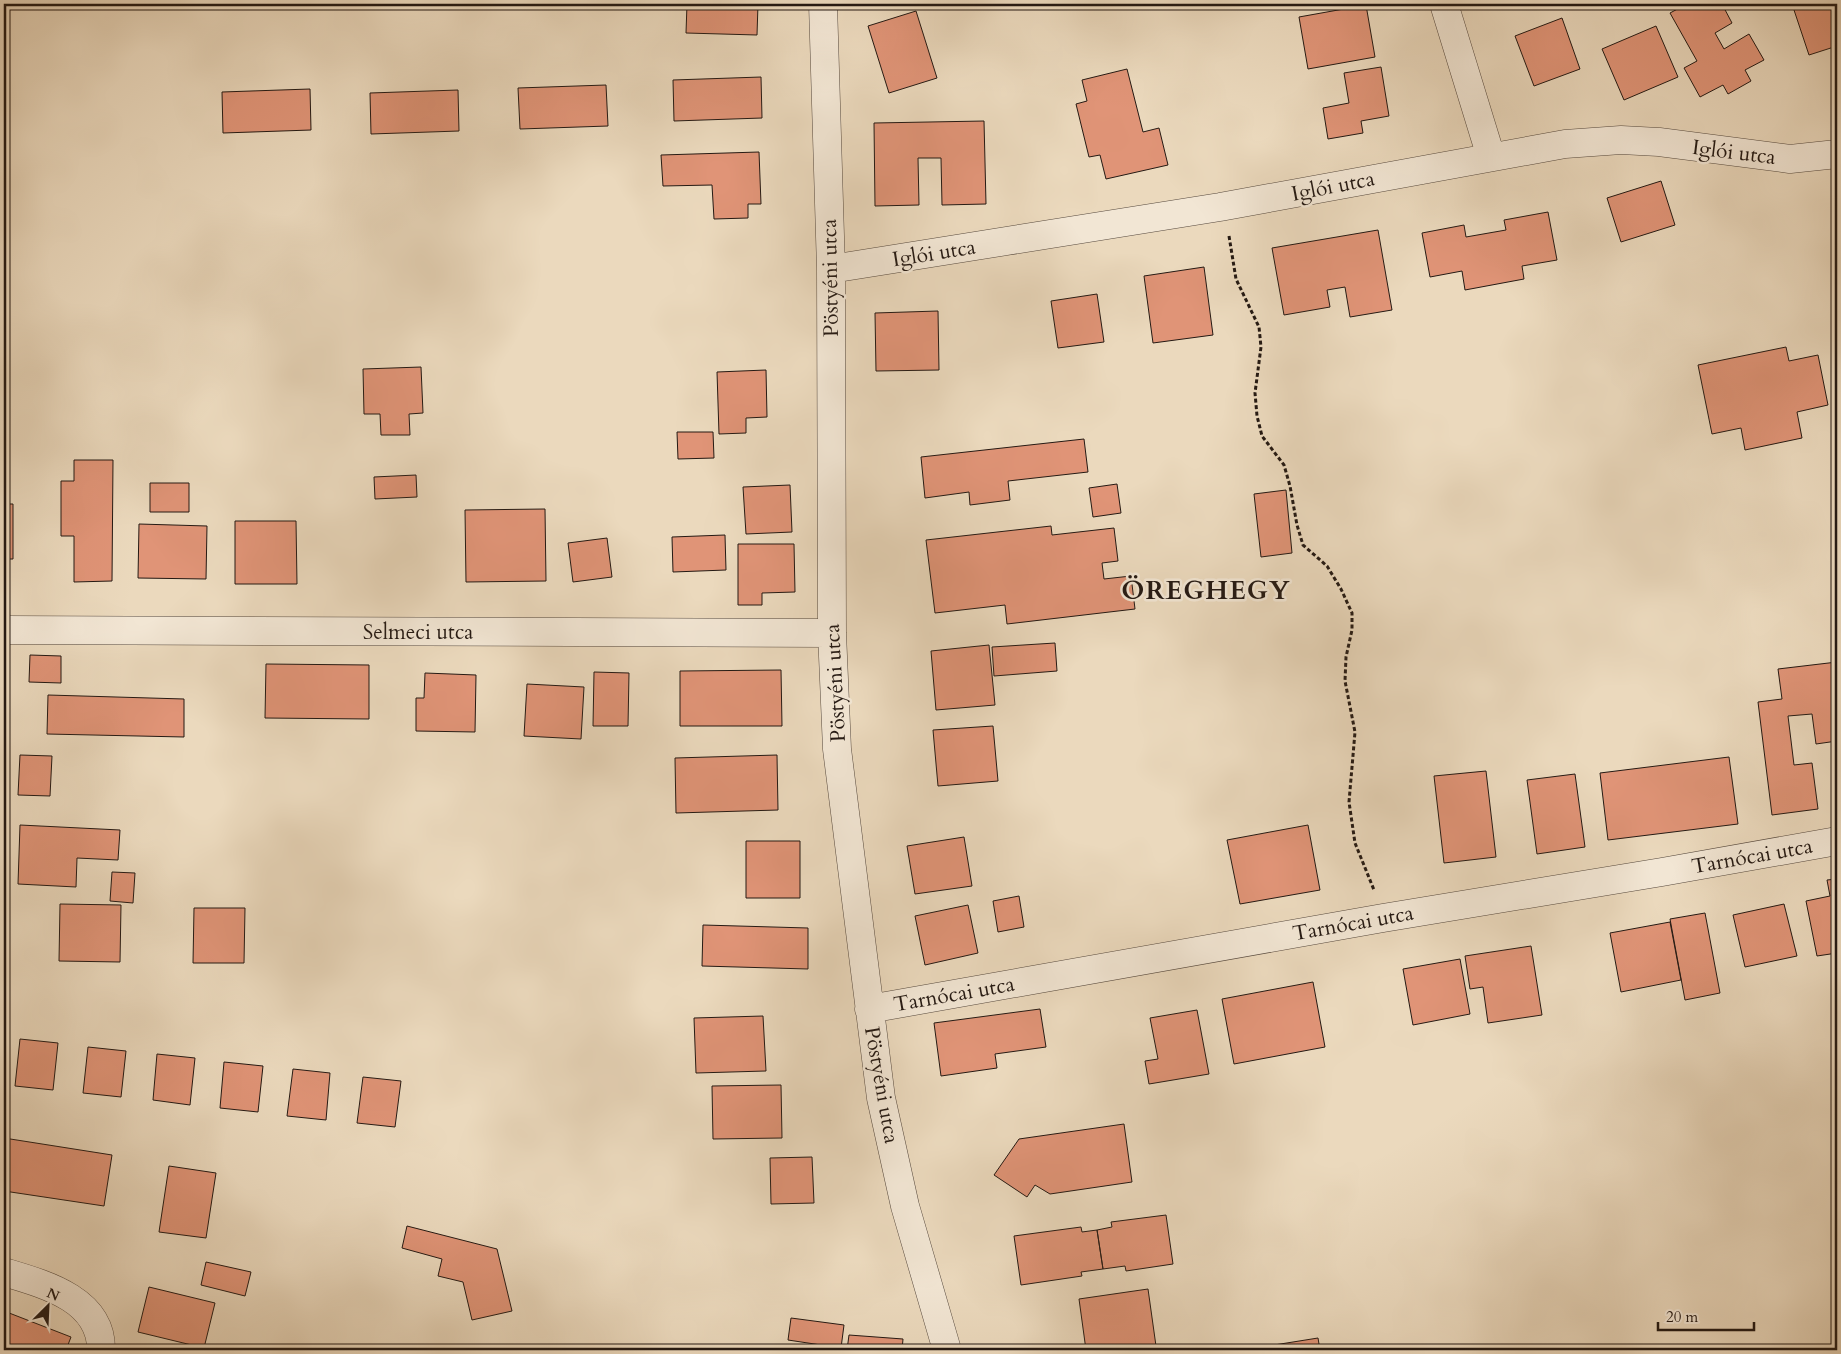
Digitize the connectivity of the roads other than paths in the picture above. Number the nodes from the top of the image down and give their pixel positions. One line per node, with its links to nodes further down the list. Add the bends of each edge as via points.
1 (823, 4): 5 (street, Pöstyéni utca)
2 (1444, 4): 4 (street)
3 (1837, 154): 4 (street, Iglói utca, via 1790,159 1621,140 1565,144)
4 (1491, 156): 5 (street, Iglói utca, via 1220,207)
5 (831, 269): 6 (street, Pöstyéni utca)
6 (832, 632): 7 (street, Selmeci utca); 9 (street, Pöstyéni utca, via 837,749)
7 (4, 636)
8 (1837, 841): 9 (street, Tarnócai utca)
9 (869, 1009): 12 (street, Pöstyéni utca, via 881,1098 905,1206)
10 (4, 1272): 11 (street, via 41,1283 68,1296 91,1315 101,1337)
11 (101, 1350)
12 (947, 1350)

